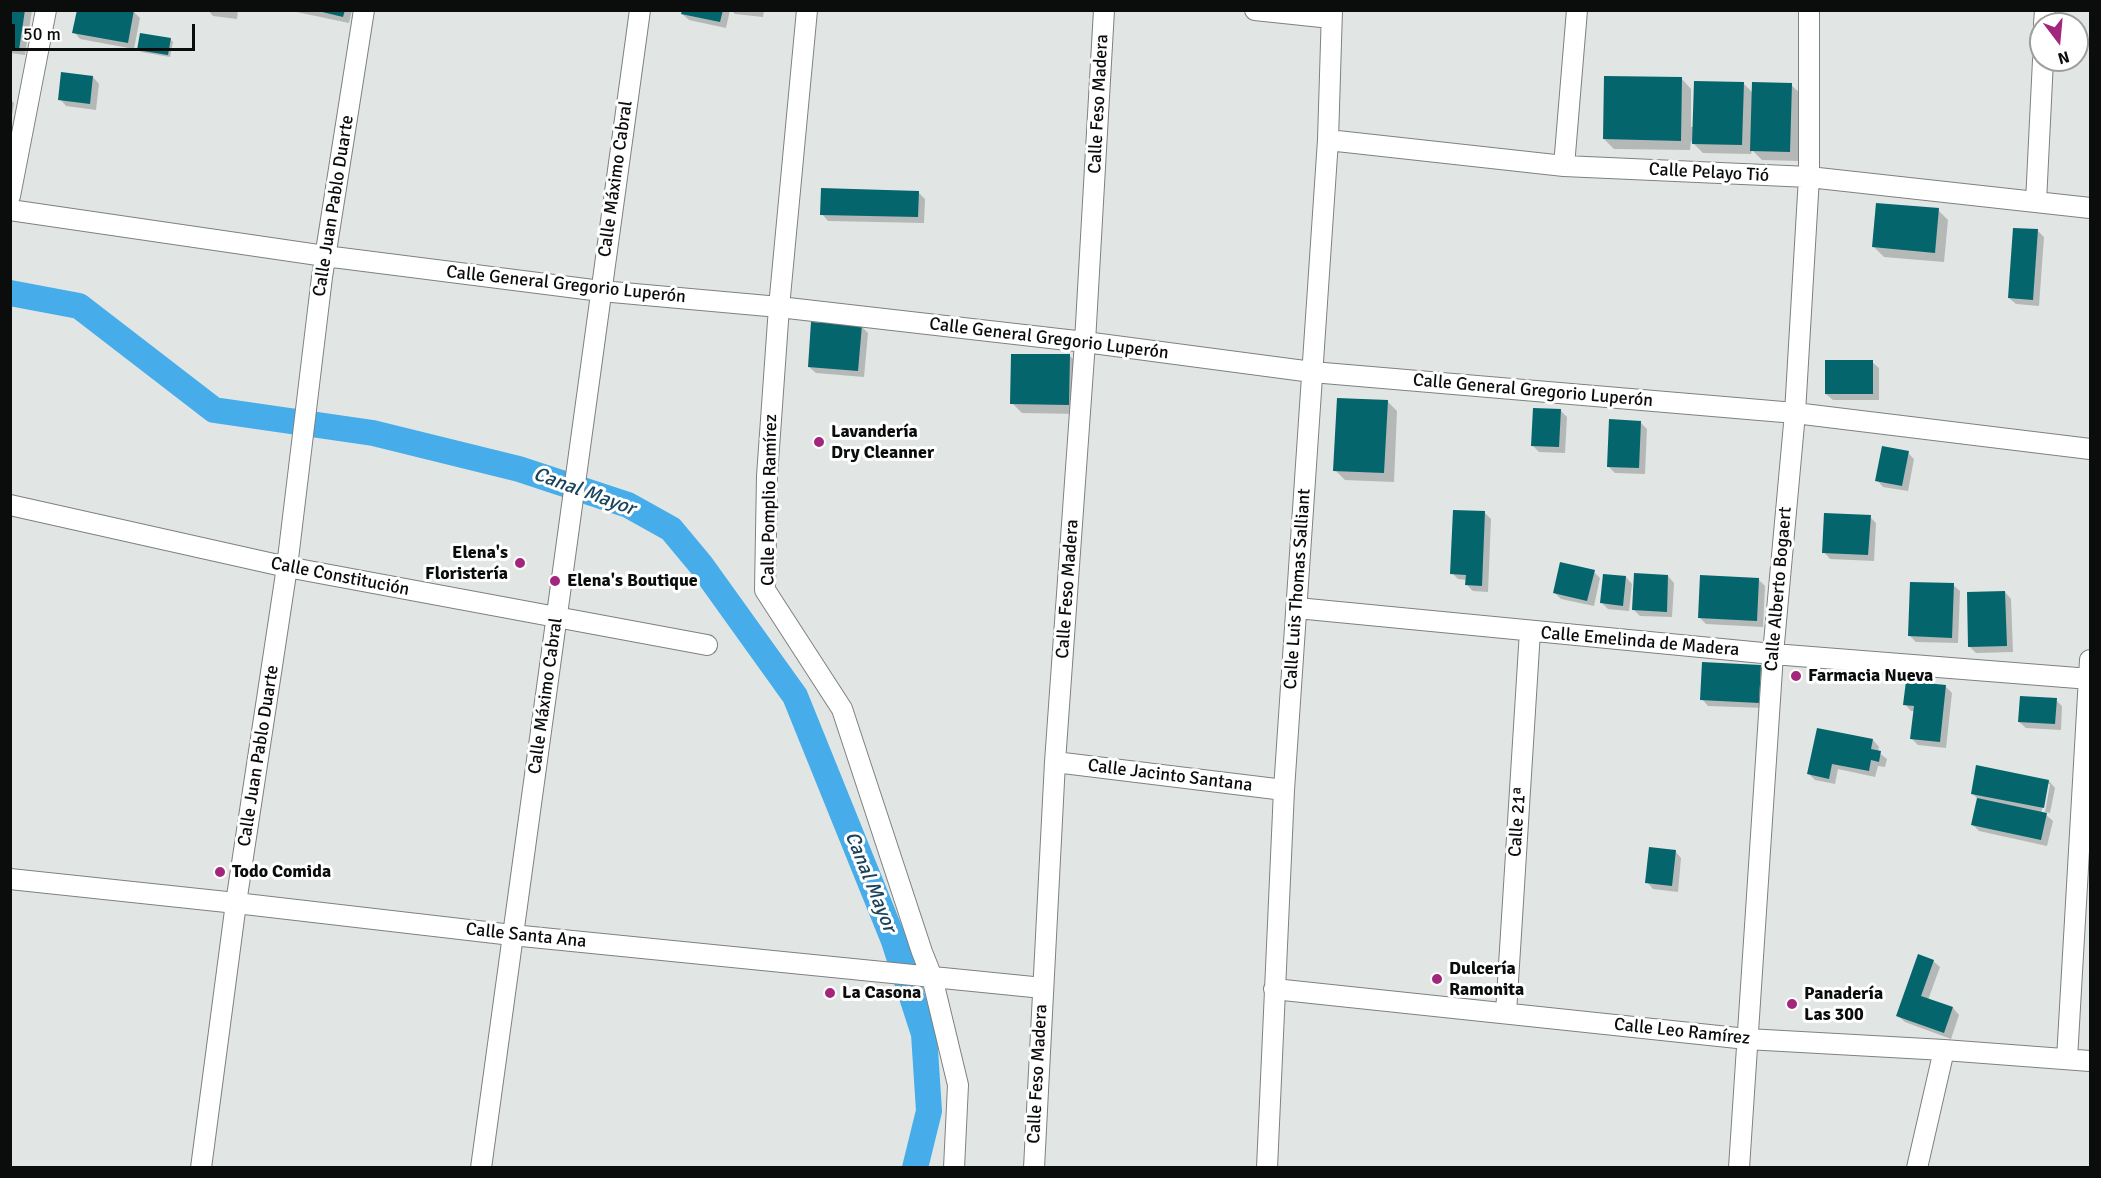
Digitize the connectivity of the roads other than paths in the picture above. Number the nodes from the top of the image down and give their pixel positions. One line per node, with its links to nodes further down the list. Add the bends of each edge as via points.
1 (46, 10): 14 (street)
2 (364, 10): 18 (street, Calle Juan Pablo Duarte)
3 (640, 10): 19 (street, Calle Máximo Cabral)
4 (807, 10): 20 (street, Calle Pomplio Ramírez)
5 (1104, 10): 21 (street, Calle Feso Madera)
6 (1255, 10): 9 (street)
7 (1577, 10): 12 (street)
8 (1809, 10): 13 (street, Calle Alberto Bogaert)
9 (1332, 14): 11 (street, Calle Luis Thomas Salliant)
10 (2042, 72): 15 (street)
11 (1328, 140): 12 (street, Calle Pelayo Tió); 22 (street, Calle Luis Thomas Salliant)
12 (1564, 166): 13 (street, Calle Pelayo Tió)
13 (1809, 177): 15 (street, Calle Pelayo Tió); 23 (street, Calle Alberto Bogaert)
14 (10, 196)
15 (2036, 202): 16 (street, Calle Pelayo Tió)
16 (2091, 208)
17 (10, 210): 18 (street, Calle General Gregorio Luperón)
18 (325, 256): 19 (street, Calle General Gregorio Luperón); 26 (street, Calle Juan Pablo Duarte)
19 (601, 291): 20 (street, Calle General Gregorio Luperón); 28 (street, Calle Máximo Cabral)
20 (779, 307): 21 (street, Calle General Gregorio Luperón); 39 (street, Calle Pomplio Ramírez, via 767,476 765,590 842,709)
21 (1085, 342): 22 (street, Calle General Gregorio Luperón); 34 (street, Calle Feso Madera)
22 (1312, 372): 23 (street, Calle General Gregorio Luperón); 27 (street, Calle Luis Thomas Salliant)
23 (1795, 413): 24 (street, Calle General Gregorio Luperón); 31 (street, Calle Alberto Bogaert)
24 (2091, 449)
25 (10, 505): 26 (street, Calle Constitución)
26 (287, 567): 28 (street, Calle Constitución); 37 (street, Calle Juan Pablo Duarte)
27 (1297, 608): 29 (street, Calle Emelinda de Madera); 35 (street, Calle Luis Thomas Salliant)
28 (556, 617): 30 (street, Calle Constitución); 38 (street, Calle Máximo Cabral)
29 (1530, 631): 31 (street, Calle Emelinda de Madera); 42 (street, Calle 21ª)
30 (707, 645)
31 (1773, 654): 33 (street, Calle Emelinda de Madera); 43 (street, Calle Alberto Bogaert)
32 (2091, 660): 33 (street)
33 (2090, 679): 45 (street)
34 (1055, 762): 35 (street, Calle Jacinto Santana); 40 (street, Calle Feso Madera)
35 (1284, 790): 41 (street, Calle Luis Thomas Salliant)
36 (10, 879): 37 (street, Calle Santa Ana)
37 (236, 903): 38 (street, Calle Santa Ana); 47 (street, Calle Juan Pablo Duarte)
38 (512, 935): 39 (street, Calle Santa Ana); 48 (street, Calle Máximo Cabral)
39 (927, 977): 40 (street, Calle Santa Ana); 49 (street, Calle Pomplio Ramírez, via 958,1085)
40 (1042, 988): 50 (street, Calle Feso Madera)
41 (1274, 989): 42 (street, Calle Leo Ramírez); 51 (street, Calle Luis Thomas Salliant)
42 (1506, 1013): 43 (street, Calle Leo Ramírez)
43 (1748, 1039): 44 (street, Calle Leo Ramírez); 52 (street, Calle Alberto Bogaert)
44 (1944, 1050): 45 (street, Calle Leo Ramírez); 53 (street)
45 (2067, 1059): 46 (street, Calle Leo Ramírez)
46 (2091, 1061)
47 (201, 1167)
48 (481, 1167)
49 (954, 1167)
50 (1034, 1167)
51 (1267, 1167)
52 (1739, 1167)
53 (1917, 1167)

